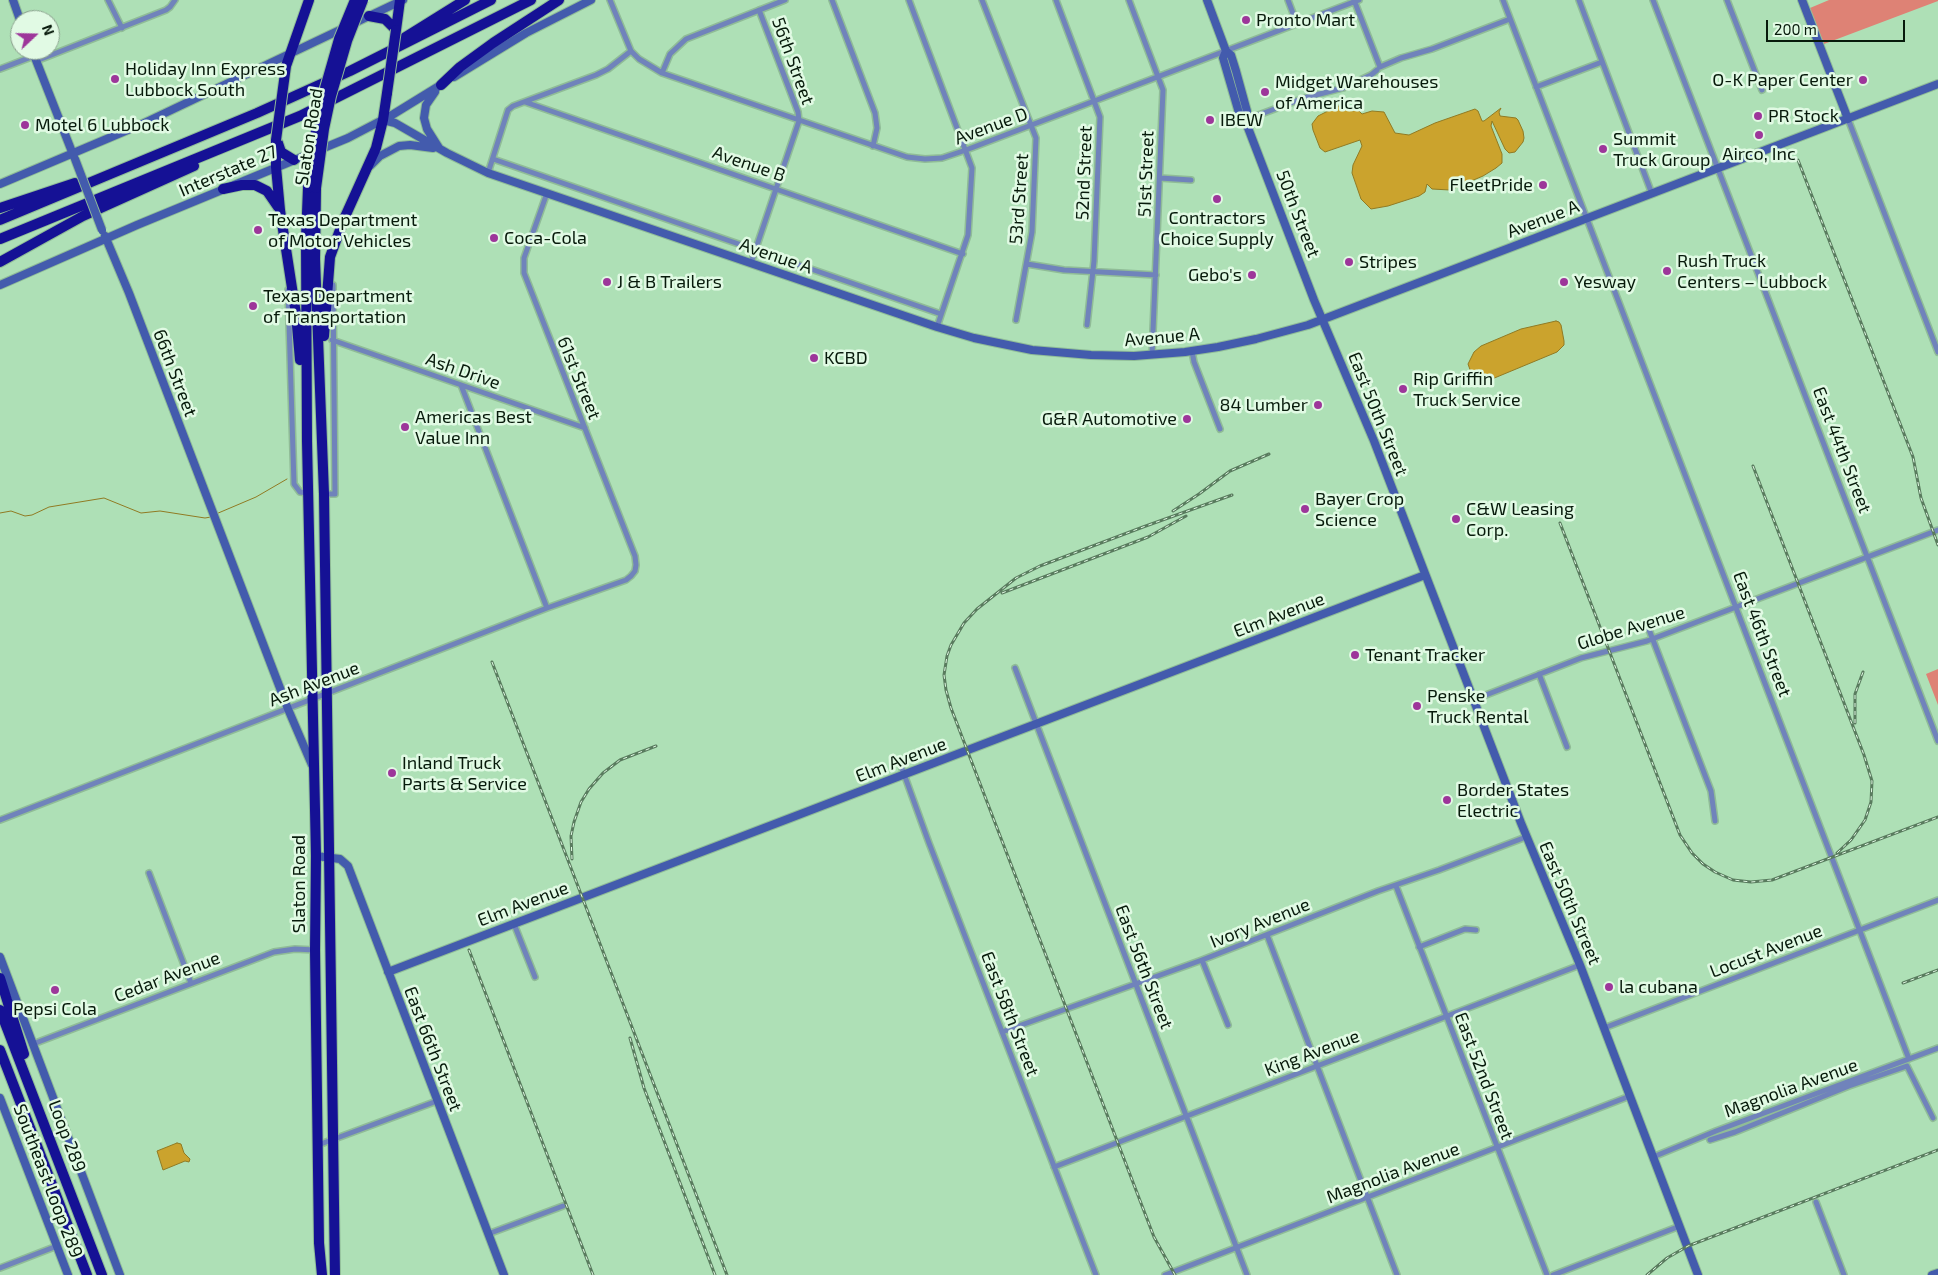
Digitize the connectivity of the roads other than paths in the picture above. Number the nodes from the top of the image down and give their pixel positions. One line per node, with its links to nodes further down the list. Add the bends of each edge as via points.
1 (108, 0): 31 (street)
2 (175, 0): 31 (street, via 170,8)
3 (309, 0): 37 (highway)
4 (355, 0): 72 (highway, Slaton Road, bridge, via 322,95 311,157)
5 (363, 0): 72 (highway, Slaton Road, bridge, via 331,96)
6 (401, 0): 28 (main road); 32 (highway)
7 (465, 0): 34 (highway, via 406,36)
8 (491, 0): 34 (highway)
9 (531, 0): 51 (highway)
10 (559, 0): 46 (highway, via 493,43)
11 (591, 0): 46 (main road, Interstate 27, via 526,33)
12 (610, 0): 35 (street)
13 (784, 0): 27 (street)
14 (832, 0): 58 (street, via 875,113 877,128)
15 (909, 0): 60 (street)
16 (982, 0): 56 (street, 53rd Street)
17 (1056, 0): 50 (street, 52nd Street)
18 (1129, 0): 44 (street, 51st Street)
19 (1207, 0): 36 (main road, 50th Street)
20 (1288, 0): 30 (street)
21 (1503, 0): 29 (street, East 46th Street)
22 (1579, 0): 40 (street)
23 (1653, 0): 66 (street, East 44th Street)
24 (1727, 0): 48 (street)
25 (1802, 0): 52 (main road)
26 (1356, 1): 30 (street, Avenue D); 42 (street)
27 (759, 10): 43 (street, via 686,39 670,54); 55 (street, 56th Street)
28 (369, 16): 32 (highway, via 385,19); 37 (main road)
29 (1510, 19): 42 (street); 47 (street, East 46th Street)
30 (1297, 24): 36 (street, Avenue D)
31 (122, 28): 33 (street)
32 (396, 30): 53 (highway, bridge)
33 (60, 48)
34 (389, 51): 69 (highway, via 257,113)
35 (631, 51): 43 (street, Avenue D); 49 (street, via 608,70)
36 (1226, 51): 44 (street, Avenue D); 54 (main road, 50th Street, via 1223,58 1227,75 1239,113)
37 (289, 54): 57 (highway, bridge); 61 (main road)
38 (23, 60): 41 (street)
39 (36, 60): 61 (main road, 66th Street)
40 (1602, 62): 47 (street); 76 (street)
41 (0, 68)
42 (1378, 68): 54 (street, via 1371,75 1342,88)
43 (662, 73): 55 (street, Avenue D)
44 (1159, 77): 50 (street, Avenue D); 68 (street, 51st Street, via 1163,90)
45 (1938, 84): 52 (main road, Avenue A)
46 (441, 85): 53 (main road, Interstate 27); 59 (main road, via 426,105 424,118)
47 (1536, 87): 79 (street, East 46th Street)
48 (1762, 90)
49 (525, 102): 62 (street, via 508,110); 74 (street, Avenue B)
50 (1095, 102): 56 (street, Avenue D); 90 (street, 52nd Street, via 1100,126)
51 (300, 116): 82 (highway); 87 (highway, via 83,216)
52 (1848, 119): 66 (main road, Avenue A); 99 (street)
53 (383, 120): 59 (main road, Avenue A, via 395,123); 63 (main road, Interstate 27); 65 (highway)
54 (1245, 120): 95 (main road, 50th Street)
55 (800, 121): 58 (street, Avenue D); 74 (street, 56th Street)
56 (1032, 126): 60 (street, Avenue D); 89 (street, 53rd Street, via 1036,152 1033,222)
57 (276, 140): 63 (highway, via 282,152); 64 (highway)
58 (873, 146): 60 (street, Avenue D, via 925,159 942,158)
59 (440, 150): 65 (main road, via 418,145 399,146); 67 (main road, Avenue A)
60 (966, 150): 86 (street, via 972,177 970,223)
61 (74, 156): 71 (main road); 81 (main road, 66th Street, bridge)
62 (493, 159): 67 (street); 85 (street, Avenue A)
63 (294, 160): 64 (main road, Interstate 27)
64 (276, 167): 73 (main road, Interstate 27); 78 (highway)
65 (368, 167): 83 (highway)
66 (1718, 168): 76 (main road, Avenue A); 111 (street, East 44th Street)
67 (488, 173): 75 (main road, Avenue A)
68 (1160, 178): 70 (street); 91 (street, 51st Street)
69 (96, 180): 77 (highway, via 71,183); 80 (highway)
70 (1191, 180)
71 (1, 184)
72 (312, 188): 103 (highway, Slaton Road); 107 (highway, Slaton Road, via 306,238)
73 (223, 189): 78 (highway, via 255,185 272,196); 81 (main road, Interstate 27)
74 (777, 189): 85 (street, 56th Street); 86 (street, Avenue B)
75 (547, 193): 88 (main road, Avenue A); 105 (street, 61st Street, via 524,258 524,274)
76 (1652, 194): 79 (main road, Avenue A)
77 (0, 208)
78 (280, 210): 84 (highway)
79 (1586, 219): 95 (main road, Avenue A); 114 (street, East 46th Street)
80 (0, 220)
81 (106, 238): 92 (main road, Interstate 27); 123 (main road, 66th Street)
82 (0, 239)
83 (334, 244): 98 (street); 103 (highway, via 329,266)
84 (284, 245): 107 (highway, via 296,314); 108 (street, via 294,484 300,492)
85 (756, 250): 88 (street, 56th Street); 93 (street, Avenue A)
86 (963, 254): 93 (street)
87 (0, 262)
88 (751, 263): 97 (main road, Avenue A)
89 (1027, 264): 90 (street); 94 (street, 53rd Street)
90 (1093, 271): 91 (street); 96 (street, 52nd Street)
91 (1156, 275): 102 (street, 51st Street)
92 (0, 286)
93 (941, 314): 97 (street)
94 (1016, 320)
95 (1322, 320): 100 (main road, Avenue A, via 1256,339); 113 (main road, East 50th Street, via 1374,441)
96 (1087, 325)
97 (937, 327): 102 (main road, Avenue A, via 1043,351)
98 (332, 340): 104 (street, Ash Drive); 109 (street, via 335,494)
99 (1936, 344): 101 (street)
100 (1192, 351): 102 (main road, Avenue A); 106 (street)
101 (1938, 352)
102 (1152, 355)
103 (320, 384): 109 (highway, Slaton Road)
104 (462, 385): 105 (street, Ash Drive); 115 (street)
105 (585, 428): 112 (street, 61st Street, via 635,556)
106 (1220, 429)
107 (308, 441): 108 (highway, Slaton Road)
108 (308, 493): 109 (highway); 121 (highway, Slaton Road)
109 (324, 494): 120 (highway, Slaton Road)
110 (1938, 530): 111 (street, Globe Avenue)
111 (1867, 556): 114 (street, Globe Avenue); 125 (street, East 44th Street)
112 (635, 571): 115 (street, Ash Avenue, via 626,580)
113 (1425, 575): 122 (main road, East 50th Street); 124 (main road, Elm Avenue)
114 (1736, 606): 117 (street, Globe Avenue); 140 (street, East 46th Street)
115 (546, 608): 120 (street, Ash Avenue)
116 (1648, 627): 117 (street)
117 (1652, 640): 119 (street, Globe Avenue, via 1595,654); 131 (street, via 1711,791)
118 (1015, 668): 124 (street, East 56th Street)
119 (1538, 674): 122 (street, Globe Avenue); 126 (street)
120 (326, 694): 121 (street, Ash Avenue); 134 (highway, Slaton Road)
121 (313, 699): 123 (street, Ash Avenue); 128 (highway, Slaton Road)
122 (1473, 700): 132 (main road, East 50th Street)
123 (288, 709): 128 (main road); 130 (street, Ash Avenue)
124 (1036, 724): 129 (main road, Elm Avenue); 151 (street, East 56th Street)
125 (1938, 742)
126 (1567, 747)
127 (900, 763): 129 (street, East 58th Street)
128 (314, 769): 133 (highway, Slaton Road)
129 (904, 775): 138 (main road, Elm Avenue); 158 (street, East 58th Street)
130 (0, 820)
131 (1715, 821)
132 (1526, 837): 136 (street, Ivory Avenue); 146 (main road, East 50th Street)
133 (316, 856): 134 (main road, East 66th Street); 143 (highway, Slaton Road)
134 (330, 857): 147 (main road, East 66th Street, via 343,860 348,866); 153 (highway, Slaton Road)
135 (149, 873): 150 (street)
136 (1396, 886): 141 (street, Ivory Avenue); 142 (street, East 52nd Street)
137 (1938, 900): 140 (street, Locust Avenue)
138 (514, 924): 147 (main road, Elm Avenue); 148 (street)
139 (1476, 930): 142 (street, via 1465,929)
140 (1861, 930): 157 (street, Locust Avenue); 162 (street, East 46th Street)
141 (1267, 935): 145 (street, Ivory Avenue); 163 (street)
142 (1419, 947): 155 (street, East 52nd Street)
143 (315, 950): 150 (street, Cedar Avenue, via 274,952); 152 (highway, Slaton Road)
144 (0, 957): 159 (main road, Southeast Loop 289)
145 (1202, 960): 151 (street, Ivory Avenue); 156 (street)
146 (1580, 965): 155 (street, King Avenue); 157 (main road, East 50th Street)
147 (388, 972): 167 (main road, East 66th Street)
148 (535, 977)
149 (0, 978): 175 (highway)
150 (191, 983): 159 (street, Cedar Avenue)
151 (1136, 984): 158 (street, Ivory Avenue); 168 (street, East 56th Street)
152 (315, 999): 153 (highway); 173 (highway, Slaton Road)
153 (332, 999): 171 (highway, Slaton Road)
154 (0, 1010): 175 (highway, Loop 289)
155 (1446, 1017): 163 (street, King Avenue); 174 (street, East 52nd Street)
156 (1228, 1025)
157 (1604, 1028): 165 (main road, East 50th Street)
158 (1002, 1032): 177 (street, East 58th Street)
159 (33, 1044): 190 (main road, Southeast Loop 289)
160 (1938, 1048): 162 (street, Magnolia Avenue)
161 (0, 1050): 170 (highway, Loop 289)
162 (1909, 1059): 176 (street, Magnolia Avenue)
163 (1317, 1066): 168 (street, King Avenue); 178 (street)
164 (0, 1068): 170 (highway)
165 (1630, 1096): 174 (street, Magnolia Avenue); 176 (main road, East 50th Street)
166 (0, 1098): 183 (main road, Southeast Loop 289)
167 (437, 1101): 171 (street); 182 (main road, East 66th Street)
168 (1186, 1116): 177 (street, King Avenue); 184 (street, East 56th Street)
169 (1933, 1118): 172 (street, via 1907,1066)
170 (30, 1128): 188 (highway, Loop 289)
171 (334, 1140): 173 (street); 192 (highway, Slaton Road)
172 (1710, 1140)
173 (317, 1146): 191 (highway, Slaton Road)
174 (1496, 1148): 178 (street, Magnolia Avenue); 198 (street, East 52nd Street)
175 (55, 1150): 189 (highway, Loop 289)
176 (1653, 1156): 181 (main road, East 50th Street)
177 (1054, 1167): 194 (street, East 58th Street)
178 (1367, 1197): 184 (street, Magnolia Avenue); 197 (street)
179 (1816, 1202): 201 (street)
180 (563, 1206): 182 (street)
181 (1680, 1226): 199 (street); 200 (main road, East 50th Street)
182 (488, 1234): 193 (main road, East 66th Street)
183 (57, 1246): 185 (street); 187 (main road, Southeast Loop 289)
184 (1236, 1248): 195 (street, Magnolia Avenue); 196 (street, East 56th Street)
185 (0, 1268)
186 (1938, 1273): 202 (main road)
187 (68, 1275)
188 (87, 1275)
189 (102, 1275)
190 (120, 1275)
191 (322, 1275)
192 (335, 1275)
193 (504, 1275)
194 (1096, 1275)
195 (1165, 1275)
196 (1247, 1275)
197 (1397, 1275)
198 (1547, 1275)
199 (1553, 1275)
200 (1698, 1275)
201 (1844, 1275)
202 (1932, 1275)

